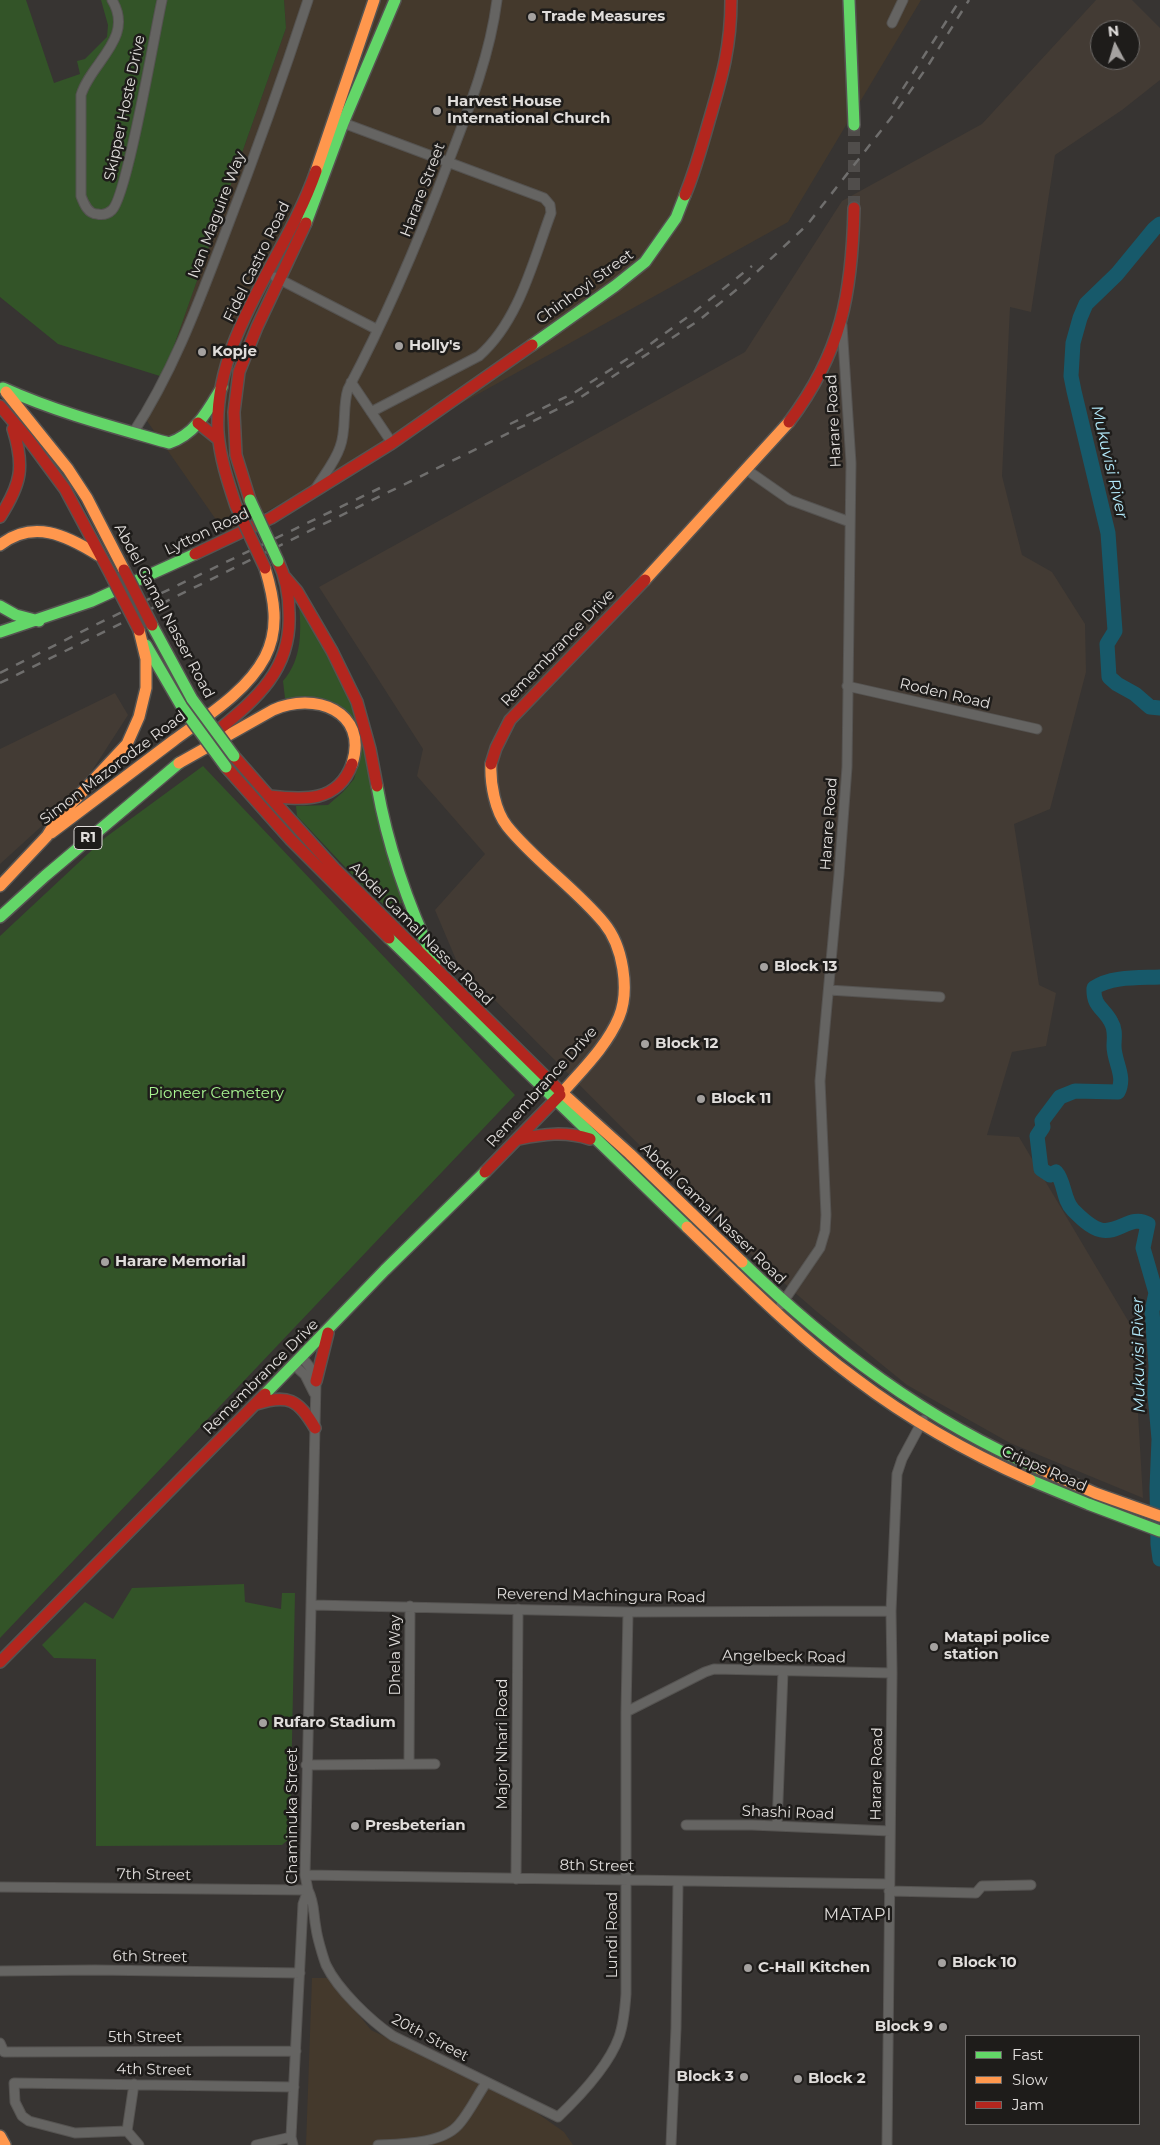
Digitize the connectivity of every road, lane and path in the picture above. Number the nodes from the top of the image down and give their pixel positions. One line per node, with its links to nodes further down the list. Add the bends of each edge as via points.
1 (112, 0): 2 (street, Skipper Hoste Drive, via 120,23 118,36 84,85 81,95 81,196 88,210 95,215 112,210 120,194)
2 (162, 0)
3 (308, 0): 26 (street, Ivan Maguire Way, via 250,168 189,327)
4 (374, 0): 11 (main road, Fidel Castro Road / R1)
5 (395, 0): 11 (main road, Fidel Castro Road / R1)
6 (497, 0): 13 (street, Harare Street, via 473,96)
7 (731, 0): 28 (main road, Chinhoyi Street, via 726,64 694,173 676,218 659,244 645,262 615,286)
8 (849, 0): 12 (main road)
9 (903, 0): 10 (street)
10 (892, 23)
11 (338, 121): 13 (street); 15 (main road, Fidel Castro Road / R1, via 302,206); 16 (main road, Fidel Castro Road / R1, via 312,211)
12 (854, 126)
13 (449, 161): 18 (street, Harare Street, via 408,265); 23 (street, via 544,198 551,213 523,289 491,346 479,356)
14 (854, 208): 17 (main road, Remembrance Drive, via 853,261)
15 (268, 274): 16 (street); 21 (main road, Fidel Castro Road / R1, via 233,346)
16 (280, 280): 18 (street); 36 (main road, Fidel Castro Road / R1, bridge, via 246,352 236,388 234,412 236,454 250,500)
17 (842, 323): 29 (main road, Remembrance Drive, via 816,384); 32 (street, Harare Road, via 852,464)
18 (376, 329): 19 (street, Harare Street)
19 (351, 382): 23 (street); 30 (street, Harare Street, via 345,397 341,446)
20 (2, 386): 26 (main road, via 25,398); 44 (main road, Abdel Gamal Nasser Road, bridge, via 87,498 192,699 234,756)
21 (222, 387): 25 (main road); 27 (main road, Fidel Castro Road / R1)
22 (0, 406): 24 (main road, Abdel Gamal Nasser Road)
23 (371, 412): 28 (street)
24 (9, 416): 31 (main road, via 21,449 21,476 17,490); 34 (main road, Abdel Gamal Nasser Road, via 65,489)
25 (198, 422): 26 (main road, via 185,437 168,443); 27 (main road)
26 (134, 433)
27 (218, 439): 35 (main road, Fidel Castro Road / R1, bridge, via 236,506)
28 (392, 443): 30 (main road, Chinhoyi Street)
29 (747, 470): 32 (street, via 790,500); 51 (main road, Remembrance Drive, via 510,720 493,754 491,782 506,825 605,924 616,942 624,967 624,1001 617,1025)
30 (311, 495): 38 (main road, Lytton Road, via 240,534 92,601)
31 (0, 517)
32 (850, 522): 41 (street, Harare Road)
33 (0, 545): 34 (main road, via 20,533 46,532 83,545)
34 (102, 558): 40 (main road, Abdel Gamal Nasser Road, bridge)
35 (265, 568): 45 (main road, Simon Mazorodze Road / R1, via 273,588 276,627 267,657 252,678)
36 (285, 577): 43 (main road, R1, via 290,628 288,648 277,674 240,712); 48 (main road, via 297,591 332,651 357,702 399,876)
37 (0, 606): 38 (main road, via 16,615)
38 (39, 621): 39 (main road, Lytton Road)
39 (0, 632)
40 (140, 633): 45 (main road, via 146,661 146,699 140,721 127,744 58,818); 51 (main road, Abdel Gamal Nasser Road, bridge, via 182,707 245,791 324,874)
41 (847, 686): 42 (street, Roden Road); 49 (street, Harare Road, via 846,784)
42 (1037, 729)
43 (180, 762): 44 (main road, via 286,704 315,701 341,715 348,723 355,745 349,773 339,785 330,793 310,799); 47 (main road, R1, via 60,862)
44 (269, 796): 48 (main road, Abdel Gamal Nasser Road, via 334,868)
45 (47, 836): 46 (main road, Simon Mazorodze Road / R1)
46 (0, 886)
47 (0, 917)
48 (438, 970): 51 (main road, Abdel Gamal Nasser Road)
49 (829, 990): 50 (street); 54 (street, Harare Road, via 820,1081 825,1231 813,1261)
50 (940, 997)
51 (558, 1097): 52 (main road, Remembrance Drive); 53 (main road, Abdel Gamal Nasser Road); 54 (main road, Abdel Gamal Nasser Road, via 630,1154)
52 (520, 1139): 53 (main road, via 548,1133 574,1133); 56 (main road, Remembrance Drive, via 358,1297)
53 (598, 1142): 55 (main road, Abdel Gamal Nasser Road)
54 (784, 1303): 55 (street, Harare Road); 61 (main road, Abdel Gamal Nasser Road, via 867,1370)
55 (775, 1312): 62 (main road, Abdel Gamal Nasser Road, via 884,1400)
56 (329, 1330): 57 (main road, Remembrance Drive); 58 (main road)
57 (298, 1361): 58 (street, via 312,1370); 59 (street); 60 (main road, Remembrance Drive)
58 (316, 1381): 59 (street, Chaminuka Street)
59 (315, 1396): 63 (street, Chaminuka Street)
60 (253, 1404): 63 (main road, via 272,1398 291,1400 305,1410); 71 (main road, Remembrance Drive)
61 (929, 1412): 62 (street, Harare Road); 64 (main road, Cripps Road, via 1016,1460)
62 (921, 1422): 65 (main road, Cripps Road, via 956,1444 1018,1474 1094,1508); 69 (street, Harare Road, via 897,1474)
63 (315, 1428): 66 (street, Chaminuka Street)
64 (1160, 1516)
65 (1160, 1531)
66 (312, 1605): 67 (street, Reverend Machingura Road); 76 (street, Chaminuka Street)
67 (410, 1606): 68 (street, Reverend Machingura Road); 75 (street, Dhela Way)
68 (518, 1609): 70 (street, Reverend Machingura Road); 82 (street, Major Nhari Road)
69 (891, 1611): 70 (street, Reverend Machingura Road); 73 (street, Harare Road)
70 (628, 1612): 74 (street, Lundi Road)
71 (0, 1662)
72 (783, 1671): 73 (street, Angelbeck Road); 74 (street, Angelbeck Road, via 714,1669); 79 (street)
73 (892, 1673): 80 (street, Harare Road)
74 (626, 1712): 83 (street, Lundi Road)
75 (409, 1763): 76 (street); 77 (street)
76 (306, 1764): 81 (street, Chaminuka Street)
77 (435, 1764)
78 (686, 1825): 79 (street, Shashi Road)
79 (777, 1826): 80 (street, Shashi Road)
80 (890, 1831): 87 (street, Harare Road)
81 (305, 1875): 82 (street, 8th Street); 88 (street, Chaminuka Street)
82 (516, 1879): 83 (street, 8th Street)
83 (626, 1880): 84 (street, 8th Street); 96 (street, Lundi Road, via 626,1994 619,2037 609,2056 575,2101)
84 (678, 1882): 87 (street, 8th Street); 104 (street)
85 (1031, 1885): 87 (street, 8th Street, via 982,1886 976,1893)
86 (0, 1887): 88 (street, 7th Street)
87 (889, 1888): 105 (street, Harare Road)
88 (308, 1890): 90 (street, Chaminuka Street, via 303,1904); 93 (street, 20th Street, via 326,1964 346,1992 384,2030)
89 (0, 1971): 90 (street, 6th Street)
90 (300, 1974): 92 (street, Chaminuka Street)
91 (0, 2042): 92 (street, 5th Street, via 4,2052)
92 (296, 2051): 95 (street, Chaminuka Street)
93 (486, 2083): 96 (street, 20th Street); 103 (street, via 460,2124 452,2130 428,2140)
94 (134, 2084): 95 (street, 4th Street); 97 (street); 97 (street, 4th Street, via 14,2083 15,2102 22,2116 29,2121 75,2134)
95 (294, 2087): 99 (street, Chaminuka Street)
96 (558, 2117)
97 (128, 2131): 101 (street)
98 (0, 2136): 100 (main road)
99 (292, 2141): 102 (street)
100 (5, 2145)
101 (139, 2145)
102 (256, 2145)
103 (378, 2145)
104 (671, 2145)
105 (886, 2145)

